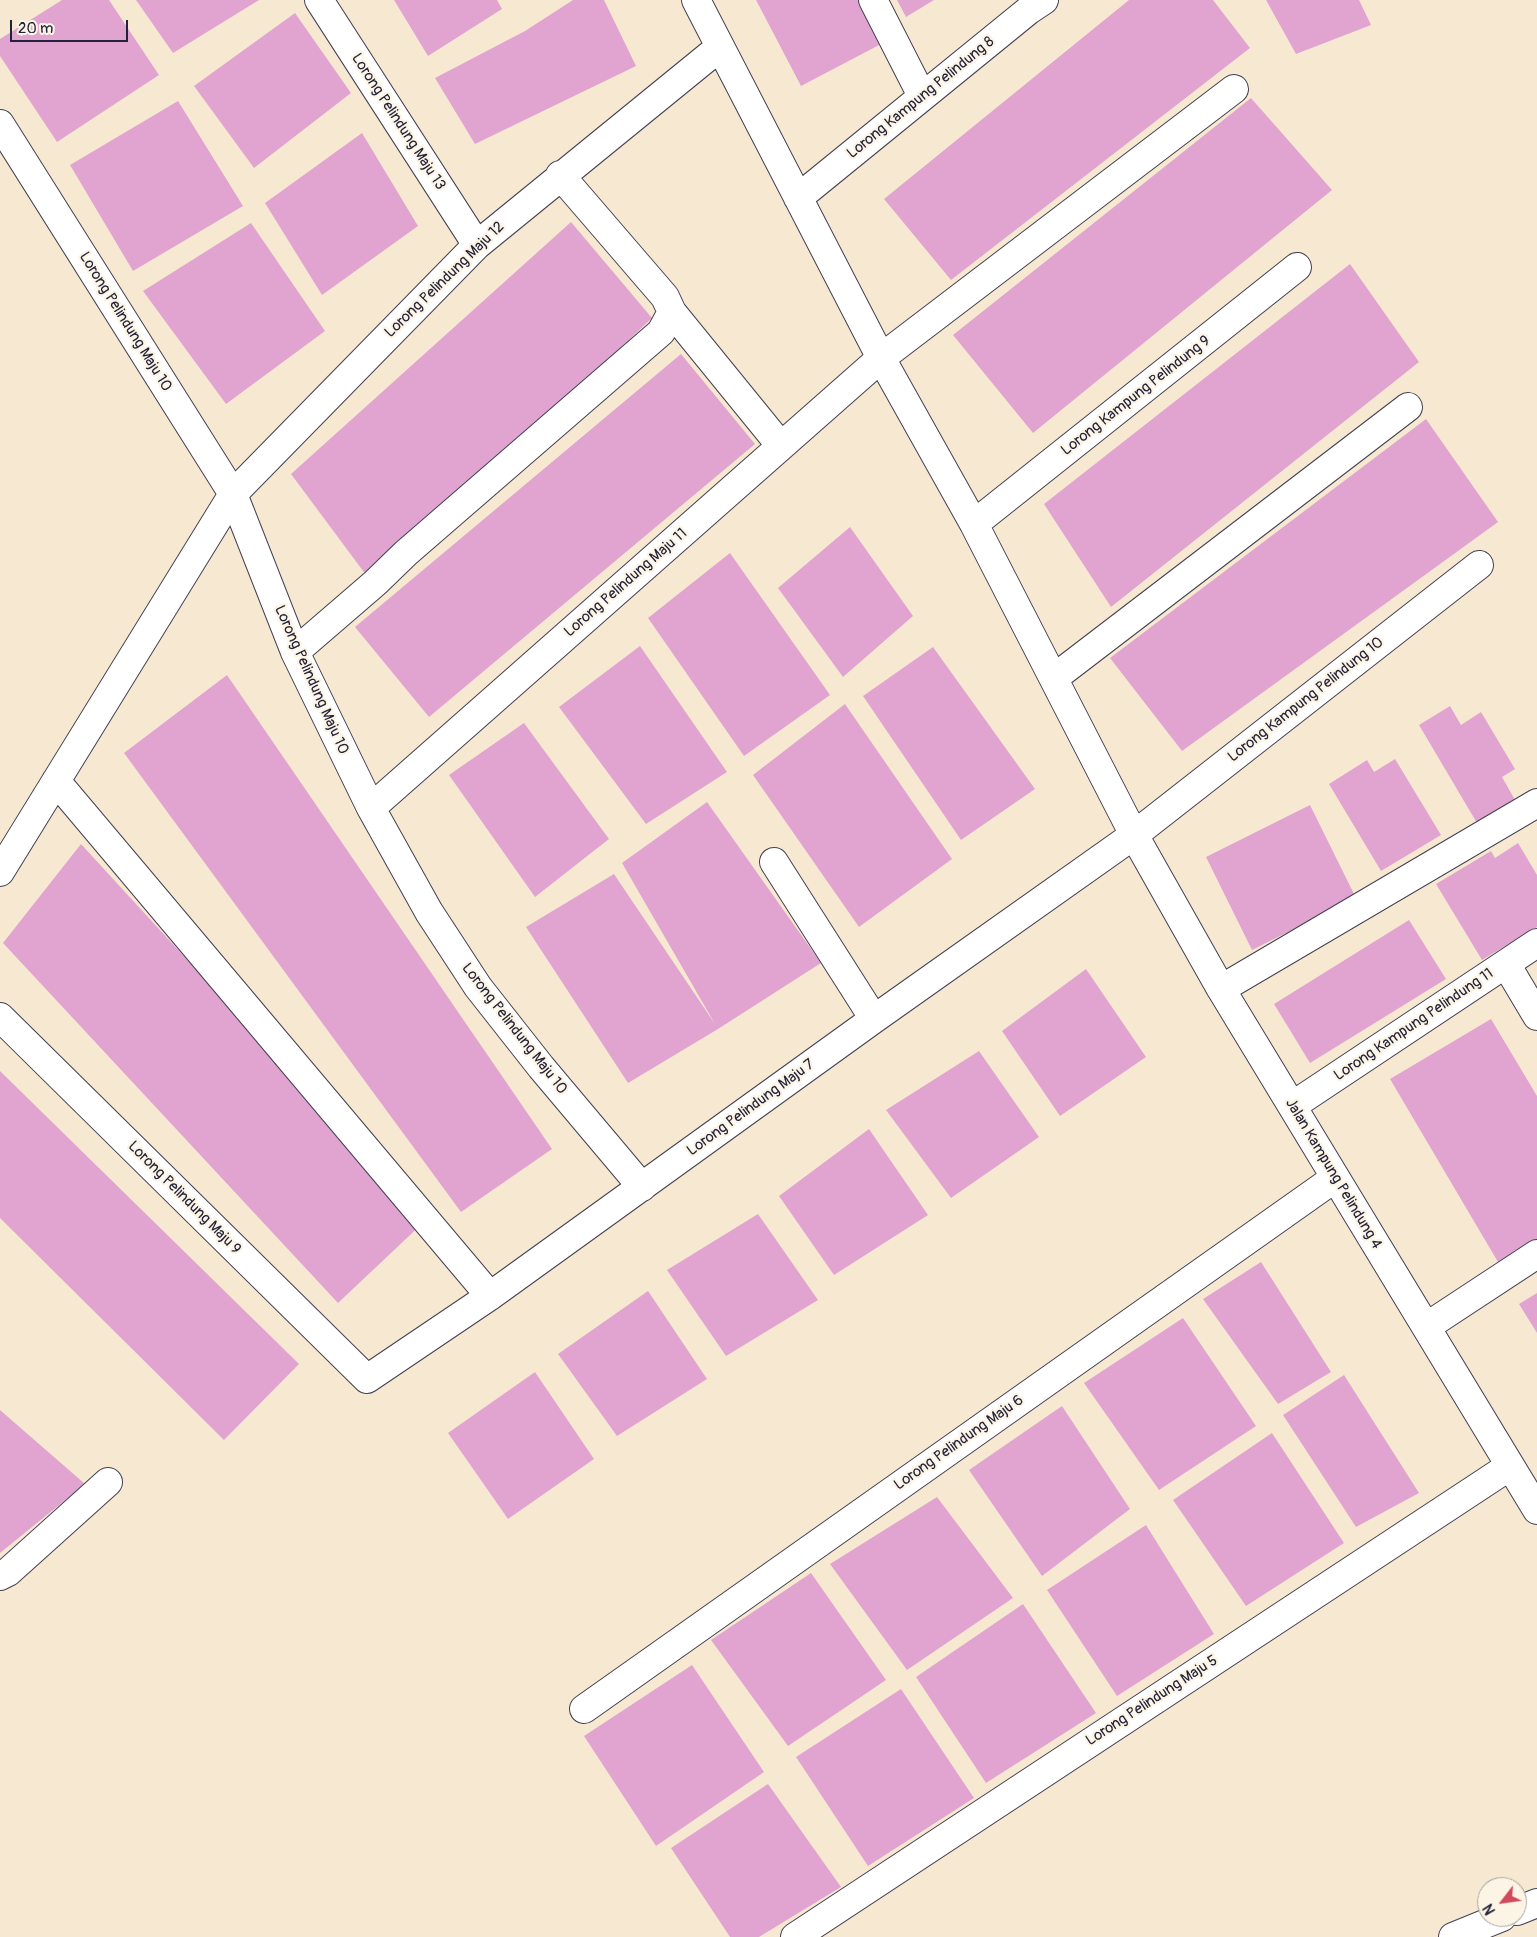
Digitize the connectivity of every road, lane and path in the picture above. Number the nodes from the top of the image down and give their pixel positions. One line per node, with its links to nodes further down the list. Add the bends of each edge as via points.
1 (319, 0): 11 (street, Lorong Pelindung Maju 13)
2 (696, 0): 5 (street, Jalan Kampung Pelindung 4)
3 (873, 0): 7 (street)
4 (1032, 3): 7 (street, Lorong Kampung Pelindung 8)
5 (720, 47): 9 (street, Lorong Pelindung Maju 12); 10 (street, Jalan Kampung Pelindung 4)
6 (1234, 89): 14 (street, Lorong Pelindung Maju 11)
7 (922, 96): 10 (street, Lorong Kampung Pelindung 8)
8 (0, 124): 17 (street, Lorong Pelindung Maju 10)
9 (560, 175): 11 (street, Lorong Pelindung Maju 12); 13 (street, via 664,297)
10 (798, 198): 14 (street, Jalan Kampung Pelindung 4)
11 (477, 245): 17 (street, Lorong Pelindung Maju 12)
12 (1298, 267): 18 (street, Lorong Kampung Pelindung 9)
13 (672, 312): 16 (street); 20 (street, via 661,332)
14 (881, 358): 16 (street, Lorong Pelindung Maju 11); 18 (street, Jalan Kampung Pelindung 4)
15 (1408, 407): 21 (street)
16 (781, 446): 24 (street, Lorong Pelindung Maju 11)
17 (233, 494): 20 (street, Lorong Pelindung Maju 10); 22 (street, Lorong Pelindung Maju 12)
18 (974, 524): 21 (street, Jalan Kampung Pelindung 4)
19 (1479, 565): 25 (street, Lorong Kampung Pelindung 10)
20 (295, 652): 24 (street, Lorong Pelindung Maju 10)
21 (1054, 678): 25 (street, Jalan Kampung Pelindung 4)
22 (56, 781): 27 (street, Lorong Pelindung Maju 12); 38 (street)
23 (1537, 803): 30 (street)
24 (371, 808): 36 (street, Lorong Pelindung Maju 10, via 429,912 478,987)
25 (1134, 835): 30 (street, Jalan Kampung Pelindung 4); 33 (street, Lorong Pelindung Maju 7)
26 (774, 862): 33 (street)
27 (0, 872)
28 (1537, 943): 29 (street, Lorong Kampung Pelindung 11)
29 (1506, 964): 31 (street); 34 (street, Lorong Kampung Pelindung 11)
30 (1221, 989): 34 (street, Jalan Kampung Pelindung 4)
31 (1537, 1016)
32 (0, 1017): 40 (street, Lorong Pelindung Maju 9)
33 (874, 1019): 36 (street, Lorong Pelindung Maju 7)
34 (1292, 1106): 35 (street, Jalan Kampung Pelindung 4)
35 (1335, 1178): 39 (street, Jalan Kampung Pelindung 4); 45 (street, Lorong Pelindung Maju 6)
36 (642, 1187): 38 (street, Lorong Pelindung Maju 7)
37 (1537, 1254): 39 (street)
38 (490, 1296): 40 (street, Lorong Pelindung Maju 7)
39 (1426, 1326): 41 (street, Jalan Kampung Pelindung 4)
40 (368, 1379)
41 (1510, 1466): 43 (street, Jalan Kampung Pelindung 4); 47 (street, Lorong Pelindung Maju 5)
42 (108, 1482): 44 (street)
43 (1537, 1510)
44 (0, 1576)
45 (584, 1709)
46 (1478, 1927): 48 (street)
47 (795, 1937)
48 (1453, 1937)

